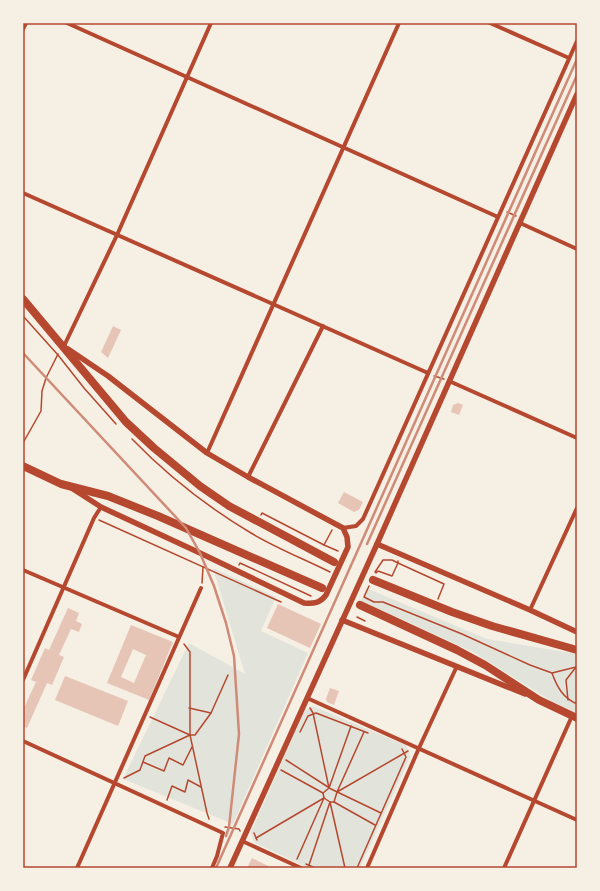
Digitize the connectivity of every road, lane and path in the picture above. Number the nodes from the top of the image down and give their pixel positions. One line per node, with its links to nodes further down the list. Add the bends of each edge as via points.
1 (26, 23): 6 (street)
2 (67, 23): 9 (street)
3 (211, 23): 9 (street)
4 (399, 23): 11 (street)
5 (490, 23): 8 (street)
6 (23, 29)
7 (577, 41): 8 (street)
8 (570, 58): 13 (street)
9 (187, 77): 11 (street); 16 (street)
10 (577, 94): 15 (street)
11 (343, 148): 14 (street); 19 (street)
12 (23, 193): 16 (street)
13 (502, 210): 14 (street); 15 (path)
14 (498, 217): 22 (street)
15 (520, 221): 17 (street); 23 (street)
16 (117, 235): 19 (street); 21 (street)
17 (577, 249)
18 (23, 299): 21 (highway)
19 (273, 304): 20 (street); 26 (street)
20 (323, 326): 22 (street); 28 (street)
21 (64, 346): 25 (path, via 46,378 42,391 41,411); 26 (street, via 108,376); 40 (highway, via 126,422 200,486 229,506)
22 (428, 373): 23 (path); 35 (street, via 363,519 356,526)
23 (449, 381): 24 (street); 36 (street)
24 (577, 438)
25 (23, 443)
26 (207, 453): 28 (street)
27 (23, 466): 29 (highway)
28 (248, 477): 34 (street)
29 (68, 486): 30 (street); 47 (highway, via 108,496 143,510)
30 (101, 507): 33 (street); 35 (street, via 304,603 317,603 326,595 347,551 348,542)
31 (577, 508): 51 (street)
32 (260, 517): 37 (path, via 262,513)
33 (94, 518): 42 (path); 45 (street)
34 (335, 523): 35 (street); 37 (path)
35 (343, 528)
36 (377, 544): 39 (street); 52 (street)
37 (324, 545): 38 (path)
38 (339, 552)
39 (401, 554): 41 (path); 51 (street)
40 (334, 562)
41 (398, 563): 44 (path, via 383,560); 44 (path, via 392,576 378,571); 48 (path, via 444,584)
42 (203, 567): 46 (path); 49 (path)
43 (23, 570): 45 (street)
44 (373, 578): 55 (highway, via 485,624); 58 (path, via 364,596 374,602 383,602)
45 (64, 588): 54 (street); 60 (street)
46 (201, 588): 54 (street)
47 (322, 588)
48 (437, 600)
49 (281, 602)
50 (360, 605): 62 (highway, via 457,650)
51 (530, 610): 53 (street)
52 (342, 620): 56 (street); 61 (street)
53 (577, 632)
54 (179, 637): 65 (path, via 190,652); 68 (street)
55 (577, 650)
56 (457, 666): 62 (street); 78 (street)
57 (577, 667): 58 (path); 63 (path, via 566,680)
58 (552, 673): 63 (path, via 556,684)
59 (228, 674): 66 (path)
60 (23, 680)
61 (307, 698): 67 (path); 78 (street); 100 (street)
62 (539, 700): 69 (highway)
63 (568, 700): 64 (path)
64 (577, 704)
65 (189, 708): 66 (path); 73 (path)
66 (211, 713): 73 (path, via 195,734)
67 (313, 713): 70 (path); 74 (path, via 308,716); 85 (path)
68 (144, 715): 73 (path); 83 (street)
69 (574, 717): 89 (street)
70 (351, 726): 71 (path); 85 (path)
71 (364, 732): 72 (path); 86 (path)
72 (371, 734)
73 (190, 735): 76 (path); 80 (path, via 146,756)
74 (299, 735)
75 (23, 741): 83 (street)
76 (192, 747): 80 (path, via 183,765 169,758 164,771); 84 (path)
77 (402, 747): 79 (path)
78 (419, 748): 79 (path); 89 (street); 112 (street)
79 (405, 753): 86 (path); 93 (path, via 406,757)
80 (143, 762): 83 (path, via 140,770)
81 (284, 765): 85 (path, via 286,760)
82 (281, 770): 87 (path)
83 (114, 784): 92 (street); 105 (street)
84 (201, 787): 92 (path, via 188,780 185,792 172,786); 94 (path)
85 (329, 788): 86 (path); 87 (path)
86 (337, 792): 91 (path); 93 (path)
87 (324, 793): 88 (path)
88 (324, 798): 90 (path); 99 (path); 102 (path)
89 (533, 801): 95 (street); 113 (street)
90 (330, 802): 91 (path); 104 (path); 110 (path)
91 (334, 802): 96 (path)
92 (164, 806): 97 (street)
93 (381, 813): 96 (path)
94 (210, 820)
95 (577, 820)
96 (375, 825): 111 (path)
97 (223, 833): 100 (path, via 224,827 239,829); 106 (street)
98 (254, 833): 99 (path)
99 (255, 838): 100 (path); 101 (path)
100 (242, 841): 107 (street); 108 (street)
101 (258, 842)
102 (297, 860)
103 (303, 863): 104 (path)
104 (309, 866): 109 (path)
105 (77, 868)
106 (212, 868)
107 (230, 868)
108 (301, 868)
109 (315, 868)
110 (345, 868)
111 (357, 868)
112 (367, 868)
113 (504, 868)

